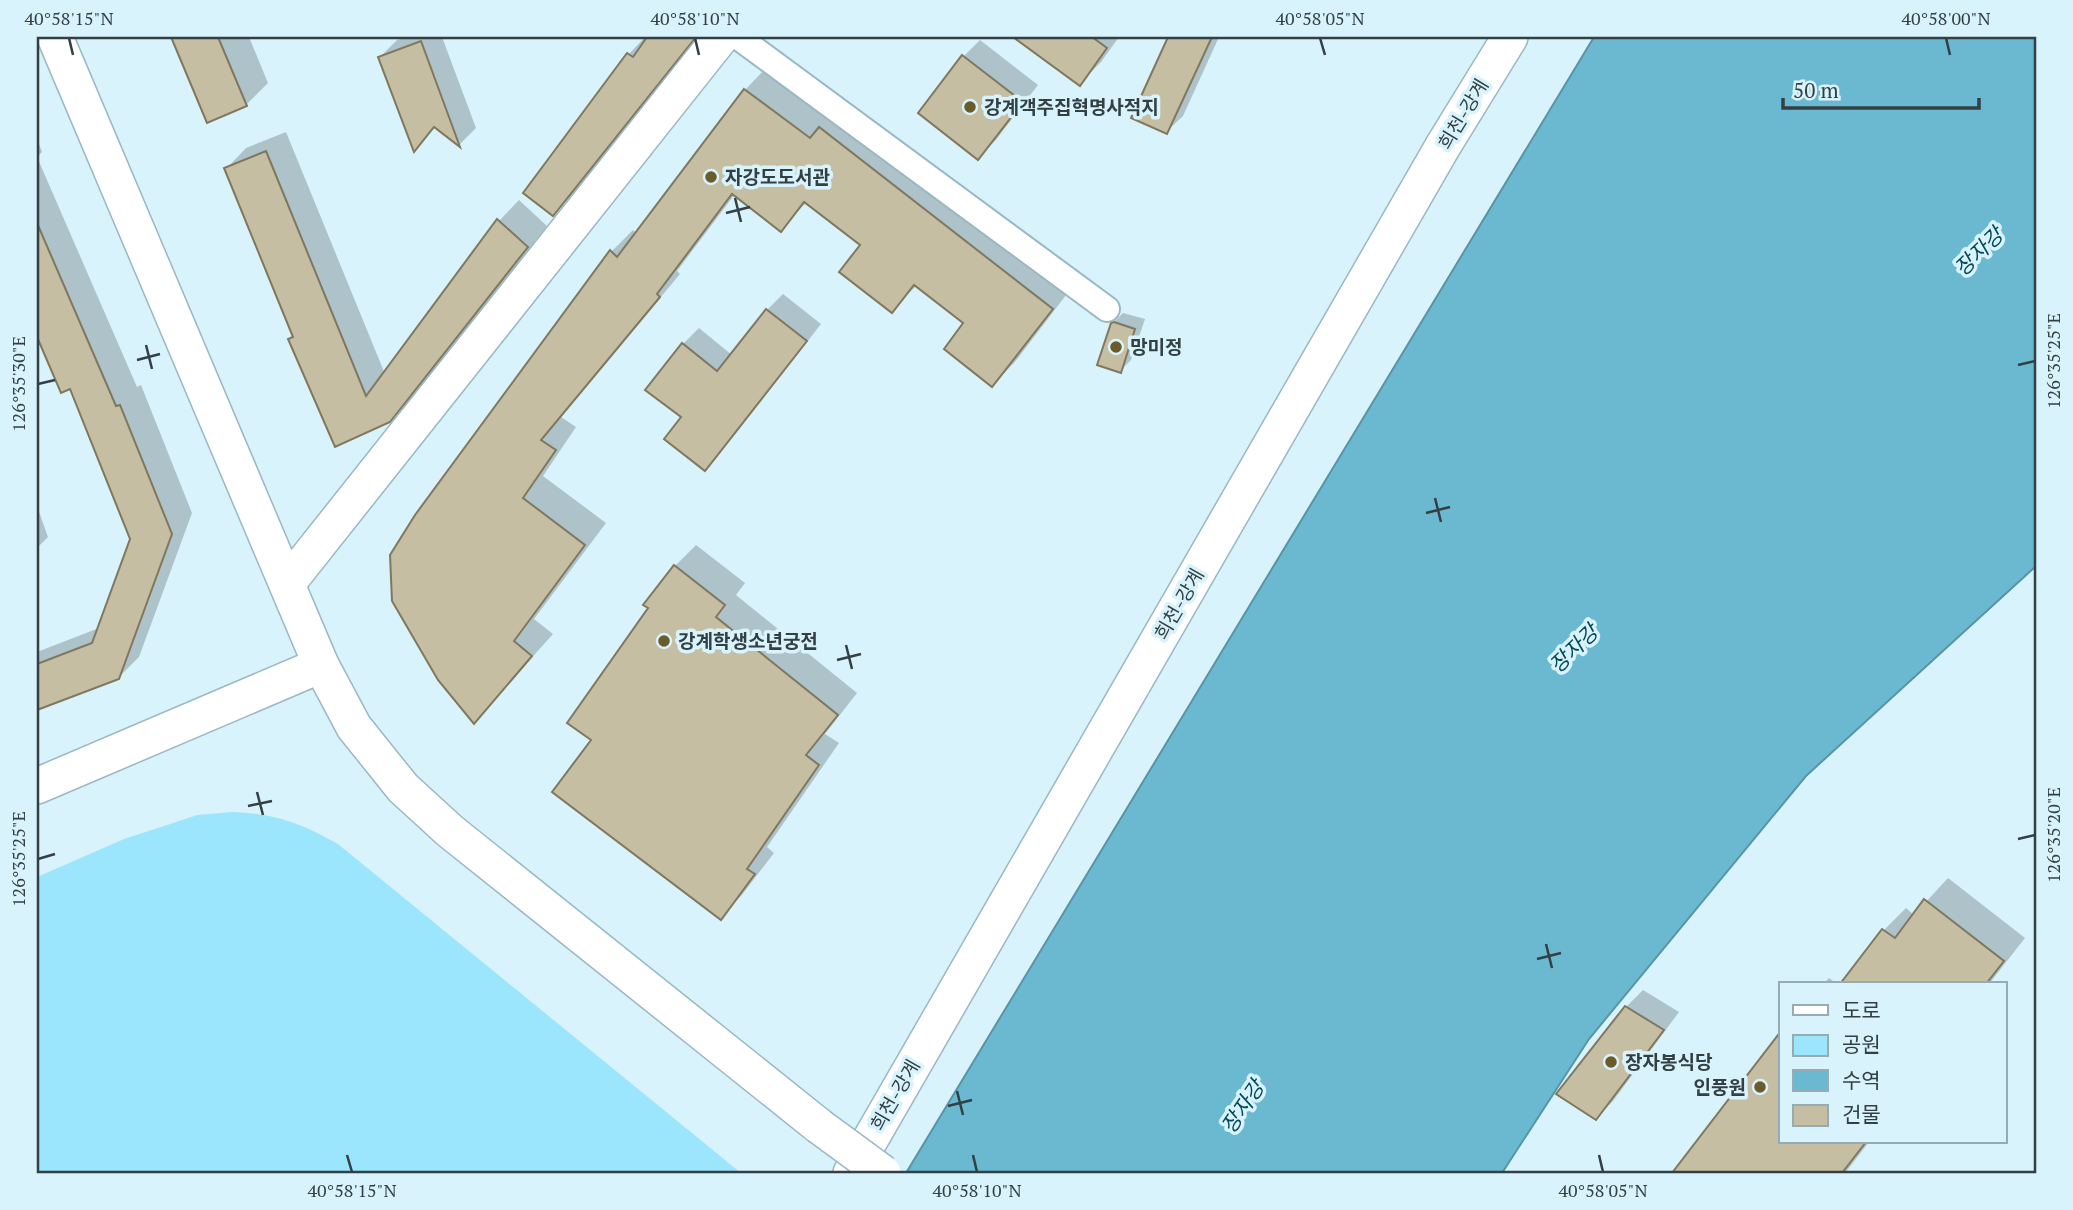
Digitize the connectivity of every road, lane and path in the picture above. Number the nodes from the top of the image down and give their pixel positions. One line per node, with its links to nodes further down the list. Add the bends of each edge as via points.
1 (55, 37): 6 (main road)
2 (721, 37): 6 (main road)
3 (738, 37): 5 (street)
4 (1510, 37): 9 (main road, 희천-강계)
5 (1107, 309)
6 (287, 584): 7 (main road)
7 (321, 665): 8 (main road); 10 (main road, bridge, via 354,727 403,788 450,831)
8 (37, 786)
9 (850, 1173)
10 (883, 1173)

